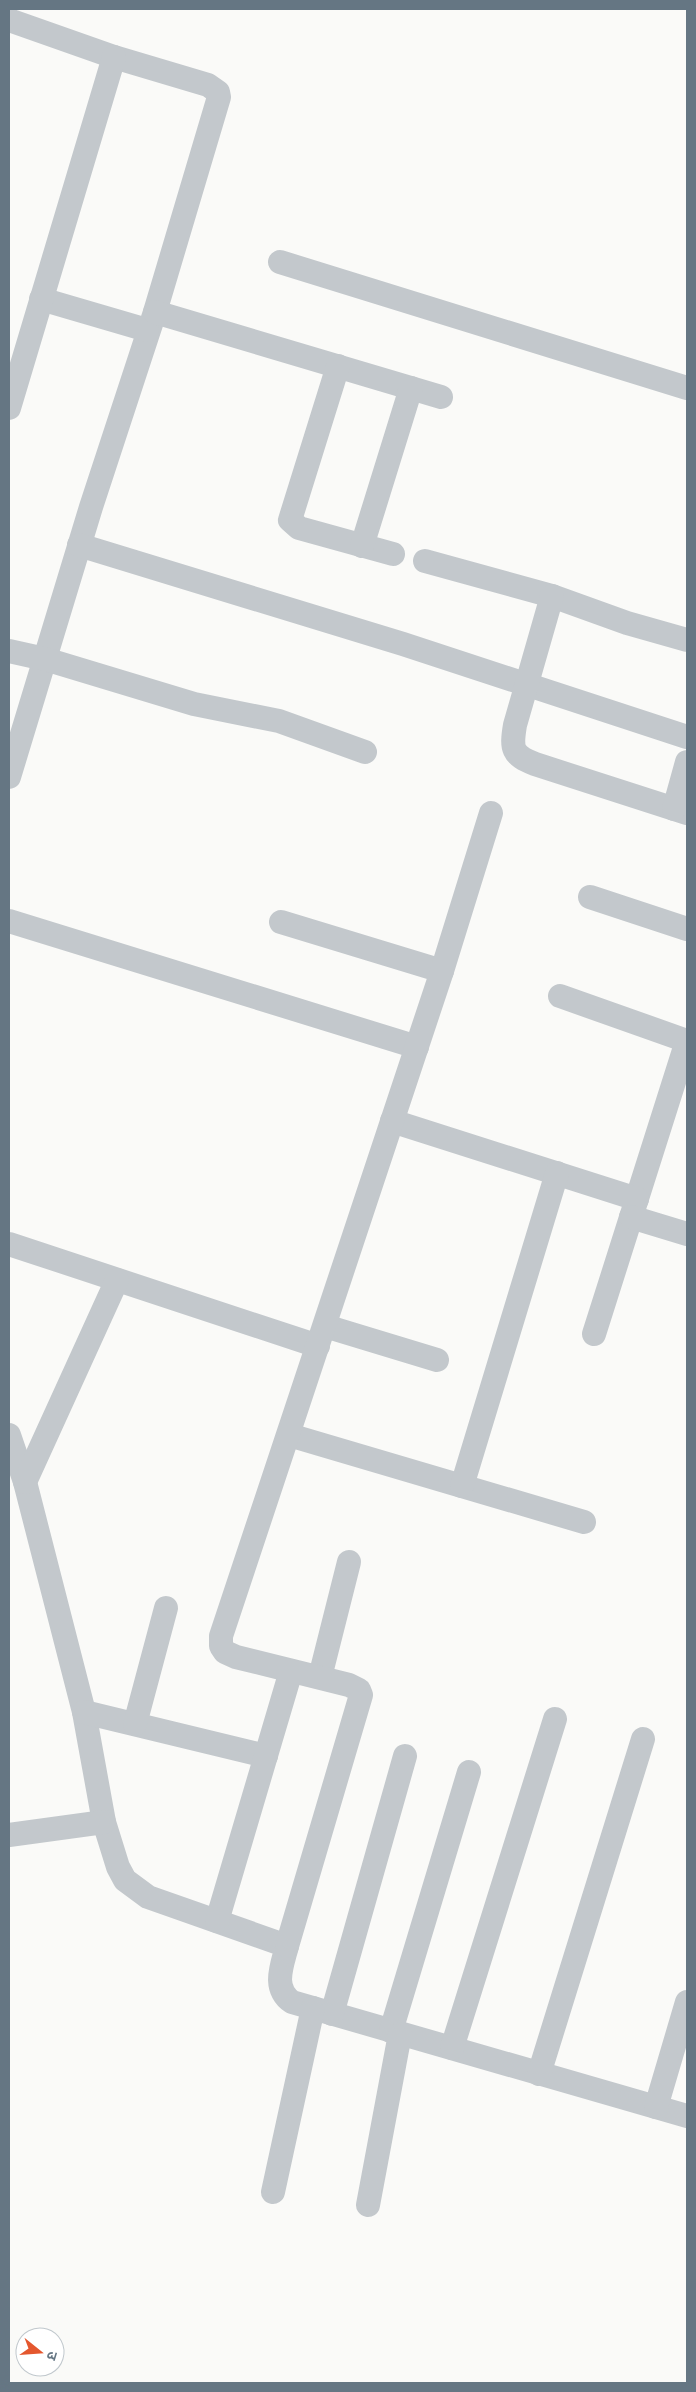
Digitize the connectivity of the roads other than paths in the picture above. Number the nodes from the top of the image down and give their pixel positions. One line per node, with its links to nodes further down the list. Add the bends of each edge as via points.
1 (9, 20): 2 (street)
2 (114, 57): 4 (street); 5 (street, via 208,85 218,92 219,97)
3 (280, 262): 8 (street)
4 (41, 299): 5 (street); 10 (street)
5 (151, 321): 6 (street); 11 (street)
6 (338, 366): 7 (street); 12 (street, via 290,520 299,528)
7 (411, 388): 9 (street); 12 (street)
8 (687, 388)
9 (441, 397)
10 (9, 408)
11 (79, 545): 18 (street); 19 (street)
12 (362, 546): 13 (street)
13 (393, 554)
14 (425, 561): 15 (street)
15 (552, 596): 16 (street); 19 (street)
16 (687, 640)
17 (9, 651): 18 (street)
18 (45, 659): 21 (street, via 194,704 279,721); 23 (street)
19 (528, 684): 20 (street); 24 (street, via 513,736 514,752 521,758)
20 (687, 737)
21 (366, 752)
22 (687, 762): 24 (street)
23 (9, 777)
24 (681, 811)
25 (492, 813): 30 (street)
26 (590, 897): 29 (street)
27 (9, 921): 32 (street)
28 (281, 922): 30 (street)
29 (687, 929)
30 (442, 971): 32 (street)
31 (560, 996): 35 (street, via 687,1041)
32 (416, 1048): 33 (street)
33 (392, 1120): 34 (street); 40 (street)
34 (557, 1173): 35 (street); 45 (street)
35 (634, 1208): 36 (street); 39 (street)
36 (687, 1234)
37 (9, 1244): 38 (street)
38 (117, 1280): 40 (street); 44 (street)
39 (594, 1334)
40 (322, 1336): 41 (street); 43 (street)
41 (438, 1360)
42 (9, 1435): 44 (street)
43 (289, 1435): 45 (street); 49 (street, via 222,1629 221,1646 236,1657)
44 (25, 1482): 51 (street)
45 (462, 1486): 46 (street)
46 (584, 1522)
47 (349, 1562): 50 (street)
48 (166, 1608): 53 (street)
49 (291, 1671): 50 (street); 55 (street)
50 (320, 1677): 61 (street, via 349,1685 360,1690 361,1695)
51 (84, 1712): 53 (street); 58 (street)
52 (555, 1719): 65 (street)
53 (135, 1724): 55 (street)
54 (643, 1739): 66 (street)
55 (266, 1756): 60 (street)
56 (405, 1756): 63 (street)
57 (468, 1772): 64 (street)
58 (104, 1822): 59 (street); 60 (street, via 125,1880 148,1897)
59 (9, 1835)
60 (216, 1921): 61 (street)
61 (286, 1946): 63 (street, via 280,1974 282,1994 292,2002)
62 (687, 2002): 67 (street)
63 (323, 2011): 64 (street); 69 (street)
64 (396, 2032): 65 (street); 70 (street)
65 (452, 2048): 66 (street)
66 (539, 2074): 67 (street)
67 (656, 2107): 68 (street)
68 (687, 2116)
69 (273, 2192)
70 (368, 2205)

